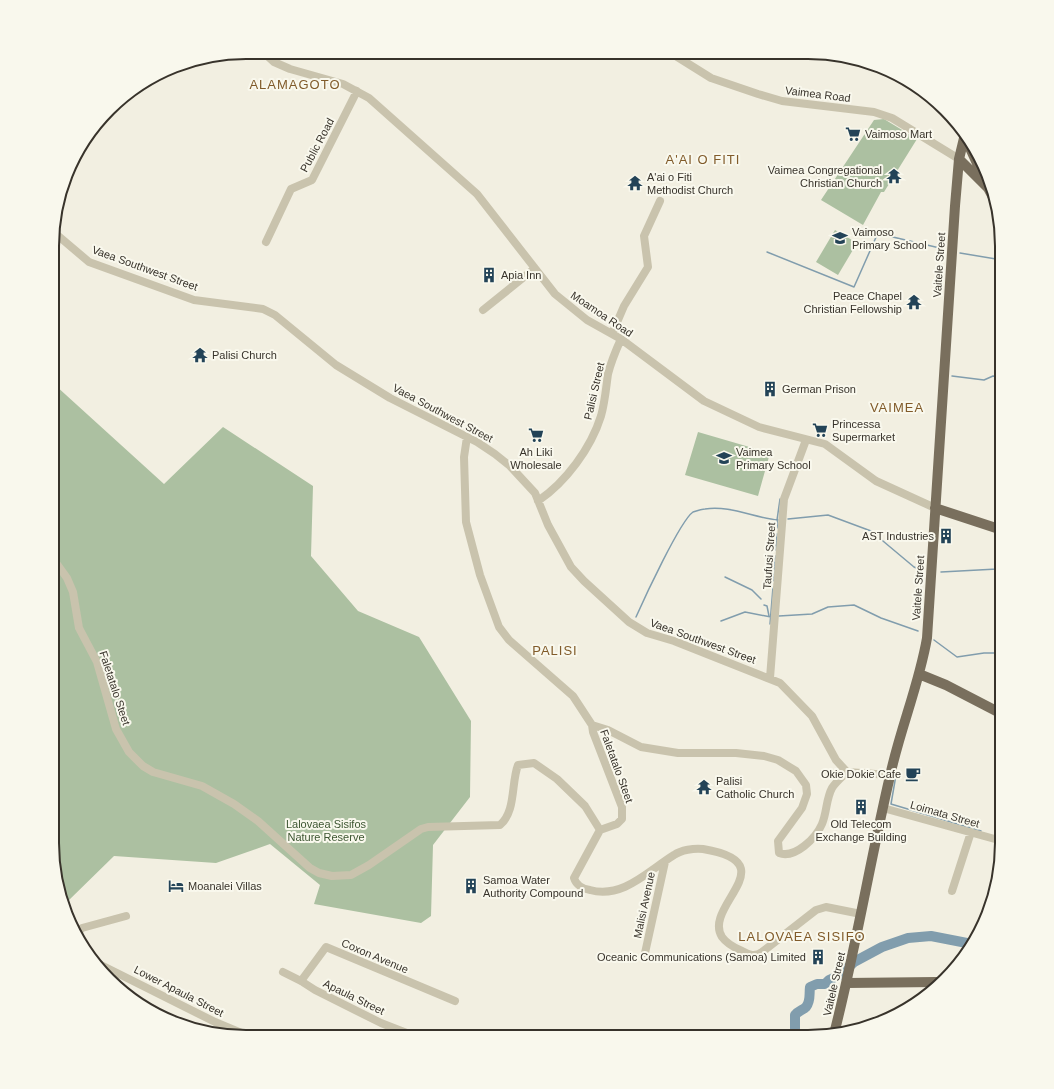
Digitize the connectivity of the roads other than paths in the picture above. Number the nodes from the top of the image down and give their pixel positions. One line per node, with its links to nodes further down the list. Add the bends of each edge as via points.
1 (271, 59): 3 (street, Moamoa Road, via 290,69 343,84)
2 (681, 59): 5 (street, Vaimea Road, via 711,78 770,98 874,112 892,118)
3 (357, 91): 11 (street, Public Road, via 312,180 292,189); 12 (street, Moamoa Road, via 369,98 477,194)
4 (963, 142): 5 (main road, Vaitele Street)
5 (959, 159): 6 (main road); 9 (main road, Vaitele Street)
6 (984, 184)
7 (985, 186): 9 (main road, via 974,179 965,178)
8 (660, 202): 14 (street, via 644,236 648,267 624,306)
9 (955, 206): 19 (main road, Vaitele Street)
10 (59, 237): 16 (street, Vaea Southwest Street, via 89,262 194,300 263,309 275,315 336,365 390,398)
11 (266, 242)
12 (534, 269): 13 (street); 14 (street, Moamoa Road, via 555,294 587,320)
13 (483, 310)
14 (612, 334): 15 (street, Moamoa Road)
15 (621, 339): 17 (street, Moamoa Road, via 704,401 759,427); 18 (street, Palisi Street, via 609,372 601,416 594,434 576,463 549,493)
16 (468, 437): 18 (street, Vaea Southwest Street, via 510,466); 28 (street, Faletatalo Steet, via 464,457 466,522 480,575 499,628 573,696)
17 (806, 440): 19 (street, Moamoa Road, via 824,444 876,481); 24 (street, Taufusi Street, via 784,499)
18 (538, 501): 24 (street, Vaea Southwest Street, via 571,567 628,622 647,634 674,641)
19 (935, 508): 20 (main road); 22 (main road, Vaitele Street)
20 (995, 528)
21 (59, 567): 32 (street, Faletatalo Steet, via 73,592 79,628 100,670 116,729 132,755 153,772 202,786 234,804 319,873 332,876 351,875 421,829 428,827 500,825 508,815 514,774 518,765 523,763 534,764 557,779 585,806)
22 (928, 624): 23 (main road, Vaitele Street); 25 (main road, via 927,664 932,674)
23 (919, 674): 25 (main road); 26 (main road, Vaitele Street)
24 (770, 678): 29 (street, Vaea Southwest Street, via 783,686 812,716 836,760)
25 (946, 686): 26 (main road, via 924,684); 27 (main road)
26 (912, 698): 30 (main road, Vaitele Street)
27 (995, 710)
28 (592, 725): 29 (street, via 641,746 678,753 736,753 764,756 778,760 796,771 806,785 807,794 802,808 778,841 779,853 785,855 794,852 822,825 832,788); 32 (street, Faletatalo Steet, via 622,813 622,819 617,824)
29 (847, 772): 30 (street)
30 (890, 775): 31 (main road, Vaitele Street)
31 (883, 808): 33 (street, Loimata Street); 37 (main road, Vaitele Street)
32 (600, 830): 35 (street, via 574,878 581,887 601,892 622,888)
33 (970, 832): 34 (street, Loimata Street); 36 (street)
34 (995, 839)
35 (665, 862): 37 (street, via 686,850 701,849 725,854 733,859 741,873 740,882 722,912 721,936 728,943 752,955 762,952 816,910 826,907); 40 (street, Malisi Avenue)
36 (952, 891)
37 (861, 914): 44 (main road, Vaitele Street)
38 (126, 916): 39 (street)
39 (80, 930)
40 (645, 953)
41 (105, 966): 48 (street, Lower Apaula Street)
42 (283, 972): 43 (street, Apaula Street)
43 (301, 981): 46 (street, Coxon Avenue, via 326,947); 49 (street, Apaula Street)
44 (848, 981): 45 (main road); 47 (main road, Vaitele Street)
45 (933, 982)
46 (455, 1001)
47 (836, 1027)
48 (226, 1029)
49 (399, 1030)

